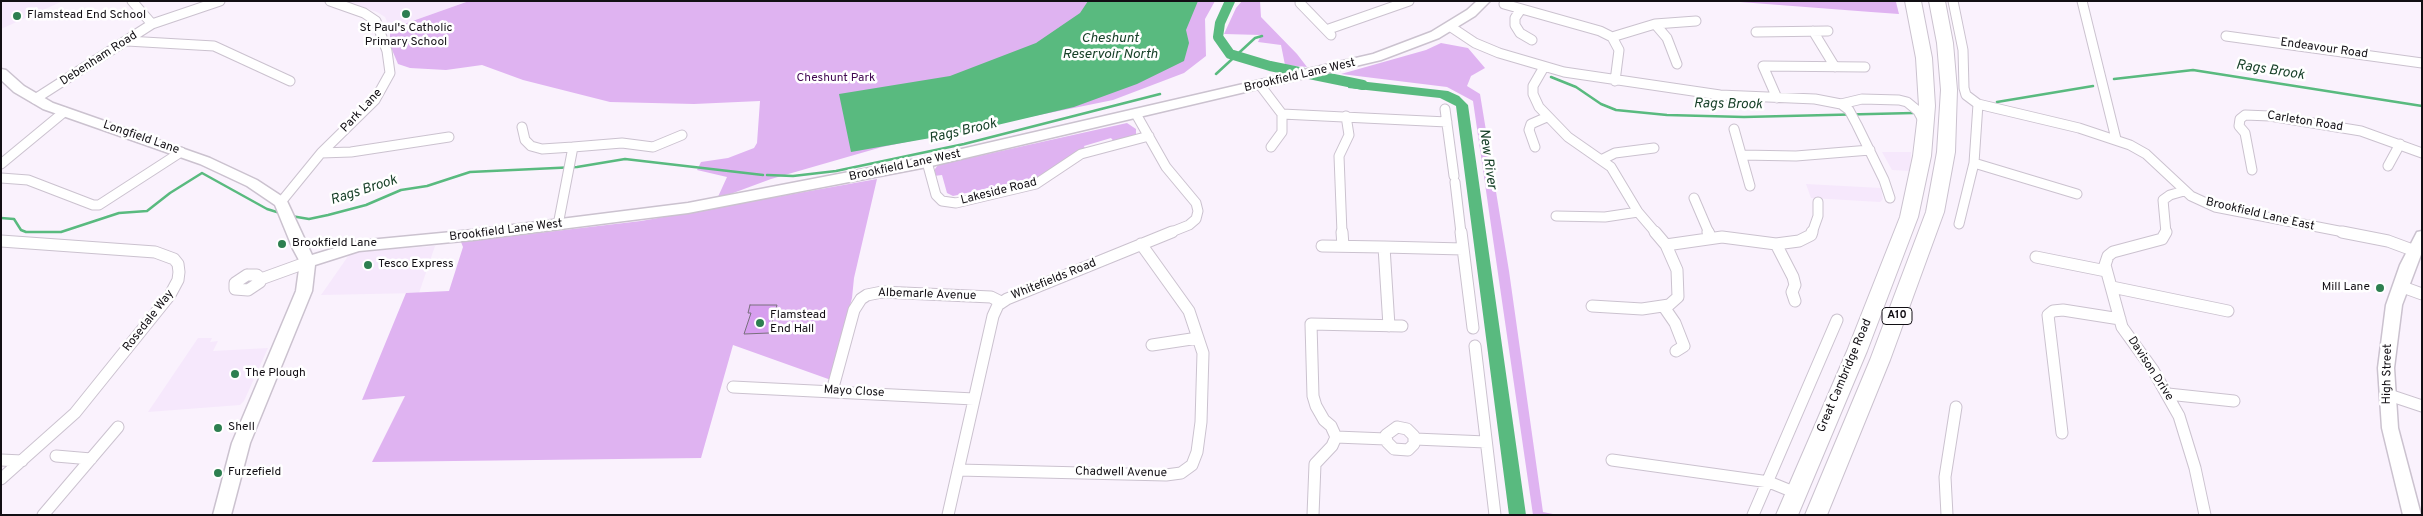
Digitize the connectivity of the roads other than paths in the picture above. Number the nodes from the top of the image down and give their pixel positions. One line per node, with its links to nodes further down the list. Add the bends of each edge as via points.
1 (132, 1): 14 (street)
2 (220, 1): 14 (street, Debenham Road)
3 (330, 1): 58 (street, Park Lane, via 364,13 376,21 390,73 375,100)
4 (1409, 1): 10 (street, via 1329,33)
5 (1484, 1): 16 (main road, Brookfield Lane West)
6 (1913, 1): 44 (highway, Great Cambridge Road / A10, via 1924,58)
7 (1937, 1): 140 (highway, Great Cambridge Road / A10, via 1945,43 1949,96 1946,152 1935,212 1880,360)
8 (1953, 1): 36 (street, via 1963,50 1964,88)
9 (2082, 1): 50 (street)
10 (1300, 4)
11 (1504, 4): 12 (street)
12 (1521, 9): 21 (street, via 1600,30); 22 (street, via 1514,20 1515,28)
13 (1696, 22): 15 (street)
14 (152, 24): 23 (street, Debenham Road)
15 (1655, 24): 21 (street); 25 (street, via 1667,38)
16 (1451, 27): 26 (street, via 1499,54); 32 (main road, Brookfield Lane West, via 1407,48)
17 (1813, 31): 18 (street); 19 (street); 27 (street)
18 (1828, 31)
19 (1756, 32)
20 (2226, 36): 24 (street, Endeavour Road)
21 (1612, 37): 31 (street, via 1619,50)
22 (1532, 40)
23 (127, 41): 30 (street, via 214,46); 33 (street, Debenham Road)
24 (2422, 63)
25 (1677, 64)
26 (1544, 67): 31 (street); 42 (street, via 1532,89)
27 (1835, 67): 28 (street); 34 (street, via 1763,66)
28 (1865, 67)
29 (1, 73): 33 (main road, Longfield Lane)
30 (290, 81)
31 (1615, 81): 34 (street, via 1710,94)
32 (1260, 85): 39 (main road, Brookfield Lane West); 40 (street)
33 (34, 98): 38 (main road, Longfield Lane)
34 (1777, 98): 35 (street, via 1815,98)
35 (1841, 104): 44 (street, via 1862,99 1907,102 1918,111); 56 (street, via 1851,114)
36 (1978, 104): 50 (street, Brookfield Lane East); 63 (street)
37 (1445, 109): 43 (street)
38 (64, 112): 57 (main road, Longfield Lane); 64 (street)
39 (1136, 114): 48 (street, Whitefields Road); 62 (main road, Brookfield Lane West)
40 (1282, 114): 41 (street); 54 (street, via 1282,132)
41 (1346, 116): 43 (street); 86 (street, via 1349,135 1339,156)
42 (1547, 117): 53 (street, via 1530,124); 61 (street, via 1568,136)
43 (1447, 122): 88 (street)
44 (1925, 124): 132 (highway, Great Cambridge Road / A10, via 1909,217)
45 (522, 127): 52 (street, via 525,140 531,146 542,149)
46 (1734, 129): 60 (street)
47 (682, 135): 52 (street, via 653,147 622,142)
48 (1149, 136): 62 (street, Lakeside Road, via 1081,154 1036,184 956,203 942,201 936,195); 81 (street, Whitefields Road, via 1166,167 1196,203 1198,211 1189,225)
49 (449, 137): 58 (street, via 336,154)
50 (2116, 139): 69 (street, Brookfield Lane East, via 2146,154)
51 (2400, 144): 59 (street, Carleton Road); 65 (street); 66 (street, Carleton Road, via 2361,131 2245,115 2239,126 2245,133)
52 (573, 147): 78 (street)
53 (1535, 147)
54 (1271, 148)
55 (1654, 148): 61 (street, via 1616,152)
56 (1870, 150): 60 (street, via 1796,156); 72 (street)
57 (181, 152): 67 (street, via 99,205 28,180); 74 (main road, Longfield Lane, via 229,171)
58 (321, 153): 74 (street, Park Lane)
59 (2422, 153)
60 (1742, 155): 68 (street)
61 (1603, 159): 75 (street, via 1619,178)
62 (927, 162): 78 (main road, Brookfield Lane West, via 724,202)
63 (1974, 163): 70 (street); 77 (street)
64 (1, 164)
65 (2388, 166)
66 (2252, 170)
67 (1, 178)
68 (1750, 186)
69 (2184, 191): 83 (street, Brookfield Lane East, via 2215,207); 91 (street, via 2163,200 2167,231 2162,239 2113,252 2106,261)
70 (2077, 194)
71 (1694, 198): 79 (street)
72 (1890, 198)
73 (1818, 202): 82 (street, via 1818,216 1811,235 1799,241)
74 (283, 205): 90 (main road)
75 (1638, 212): 76 (street, via 1605,217); 84 (street)
76 (1556, 216)
77 (1960, 224)
78 (558, 225): 90 (main road, Brookfield Lane West, via 358,246)
79 (1711, 238): 82 (street, via 1731,237); 84 (street)
80 (1, 241): 128 (street, Rosedale Way, via 155,252 174,259 180,272 170,295 75,413)
81 (1141, 244): 97 (street, Whitefields Road); 106 (street, Chadwell Avenue, via 1178,293 1194,322)
82 (1776, 244): 96 (street, via 1793,276)
83 (2418, 244): 93 (main road, High Street)
84 (1666, 245): 99 (street, via 1677,270 1679,288 1675,300)
85 (1322, 246): 86 (street)
86 (1343, 246): 87 (street)
87 (1384, 247): 88 (street); 103 (street)
88 (1462, 249): 105 (street)
89 (2036, 257): 91 (street)
90 (308, 262): 92 (street); 135 (main road, via 304,291 241,443)
91 (2106, 272): 94 (street, Davison Drive)
92 (261, 279)
93 (2400, 286): 95 (street); 113 (main road, High Street, via 2391,315)
94 (2112, 287): 100 (street); 101 (street, Davison Drive)
95 (2422, 294)
96 (1795, 301)
97 (1001, 302): 111 (street, Albemarle Avenue, via 991,297 882,292 861,298 854,310); 114 (street, Whitefields Road, via 995,310)
98 (1592, 306): 99 (street)
99 (1664, 307): 109 (street, via 1684,346)
100 (2228, 311)
101 (2120, 319): 112 (street, Davison Drive, via 2127,336); 119 (street, via 2063,310 2048,315)
102 (1837, 320): 131 (street)
103 (1389, 326): 104 (street); 120 (street, via 1311,324 1316,406 1332,426)
104 (1402, 326)
105 (1472, 328)
106 (1198, 338): 107 (street); 129 (street, Chadwell Avenue, via 1203,353 1201,422 1195,458 1192,465 1181,473)
107 (1152, 344)
108 (1475, 346): 123 (street)
109 (1676, 351)
110 (733, 387): 111 (street, Mayo Close)
111 (832, 391): 114 (street, Mayo Close)
112 (2168, 394): 115 (street); 142 (street, Davison Drive, via 2186,438)
113 (2386, 394): 116 (street); 143 (main road, High Street, via 2396,457)
114 (974, 399): 129 (street, Whitefields Road)
115 (2234, 400)
116 (2422, 406)
117 (1956, 407): 141 (street, via 1945,477)
118 (118, 428): 125 (street)
119 (2062, 433)
120 (1336, 437): 121 (street); 137 (street, via 1315,464)
121 (1386, 439): 122 (street, via 1390,446 1404,451 1412,447); 122 (street, via 1388,431 1402,428 1411,432)
122 (1415, 439): 123 (street)
123 (1486, 442): 133 (street)
124 (56, 456): 125 (street)
125 (91, 459): 134 (street)
126 (1, 460): 128 (street)
127 (1612, 460): 131 (street)
128 (22, 461): 130 (street, Rosedale Way)
129 (958, 470): 136 (street, Whitefields Road)
130 (1, 479)
131 (1768, 482): 132 (street); 138 (street)
132 (1796, 493): 139 (highway, Great Cambridge Road / A10)
133 (1494, 509)
134 (43, 515)
135 (222, 515)
136 (948, 515)
137 (1313, 515)
138 (1753, 515)
139 (1787, 515)
140 (1816, 515)
141 (1947, 515)
142 (2205, 515)
143 (2412, 515)

